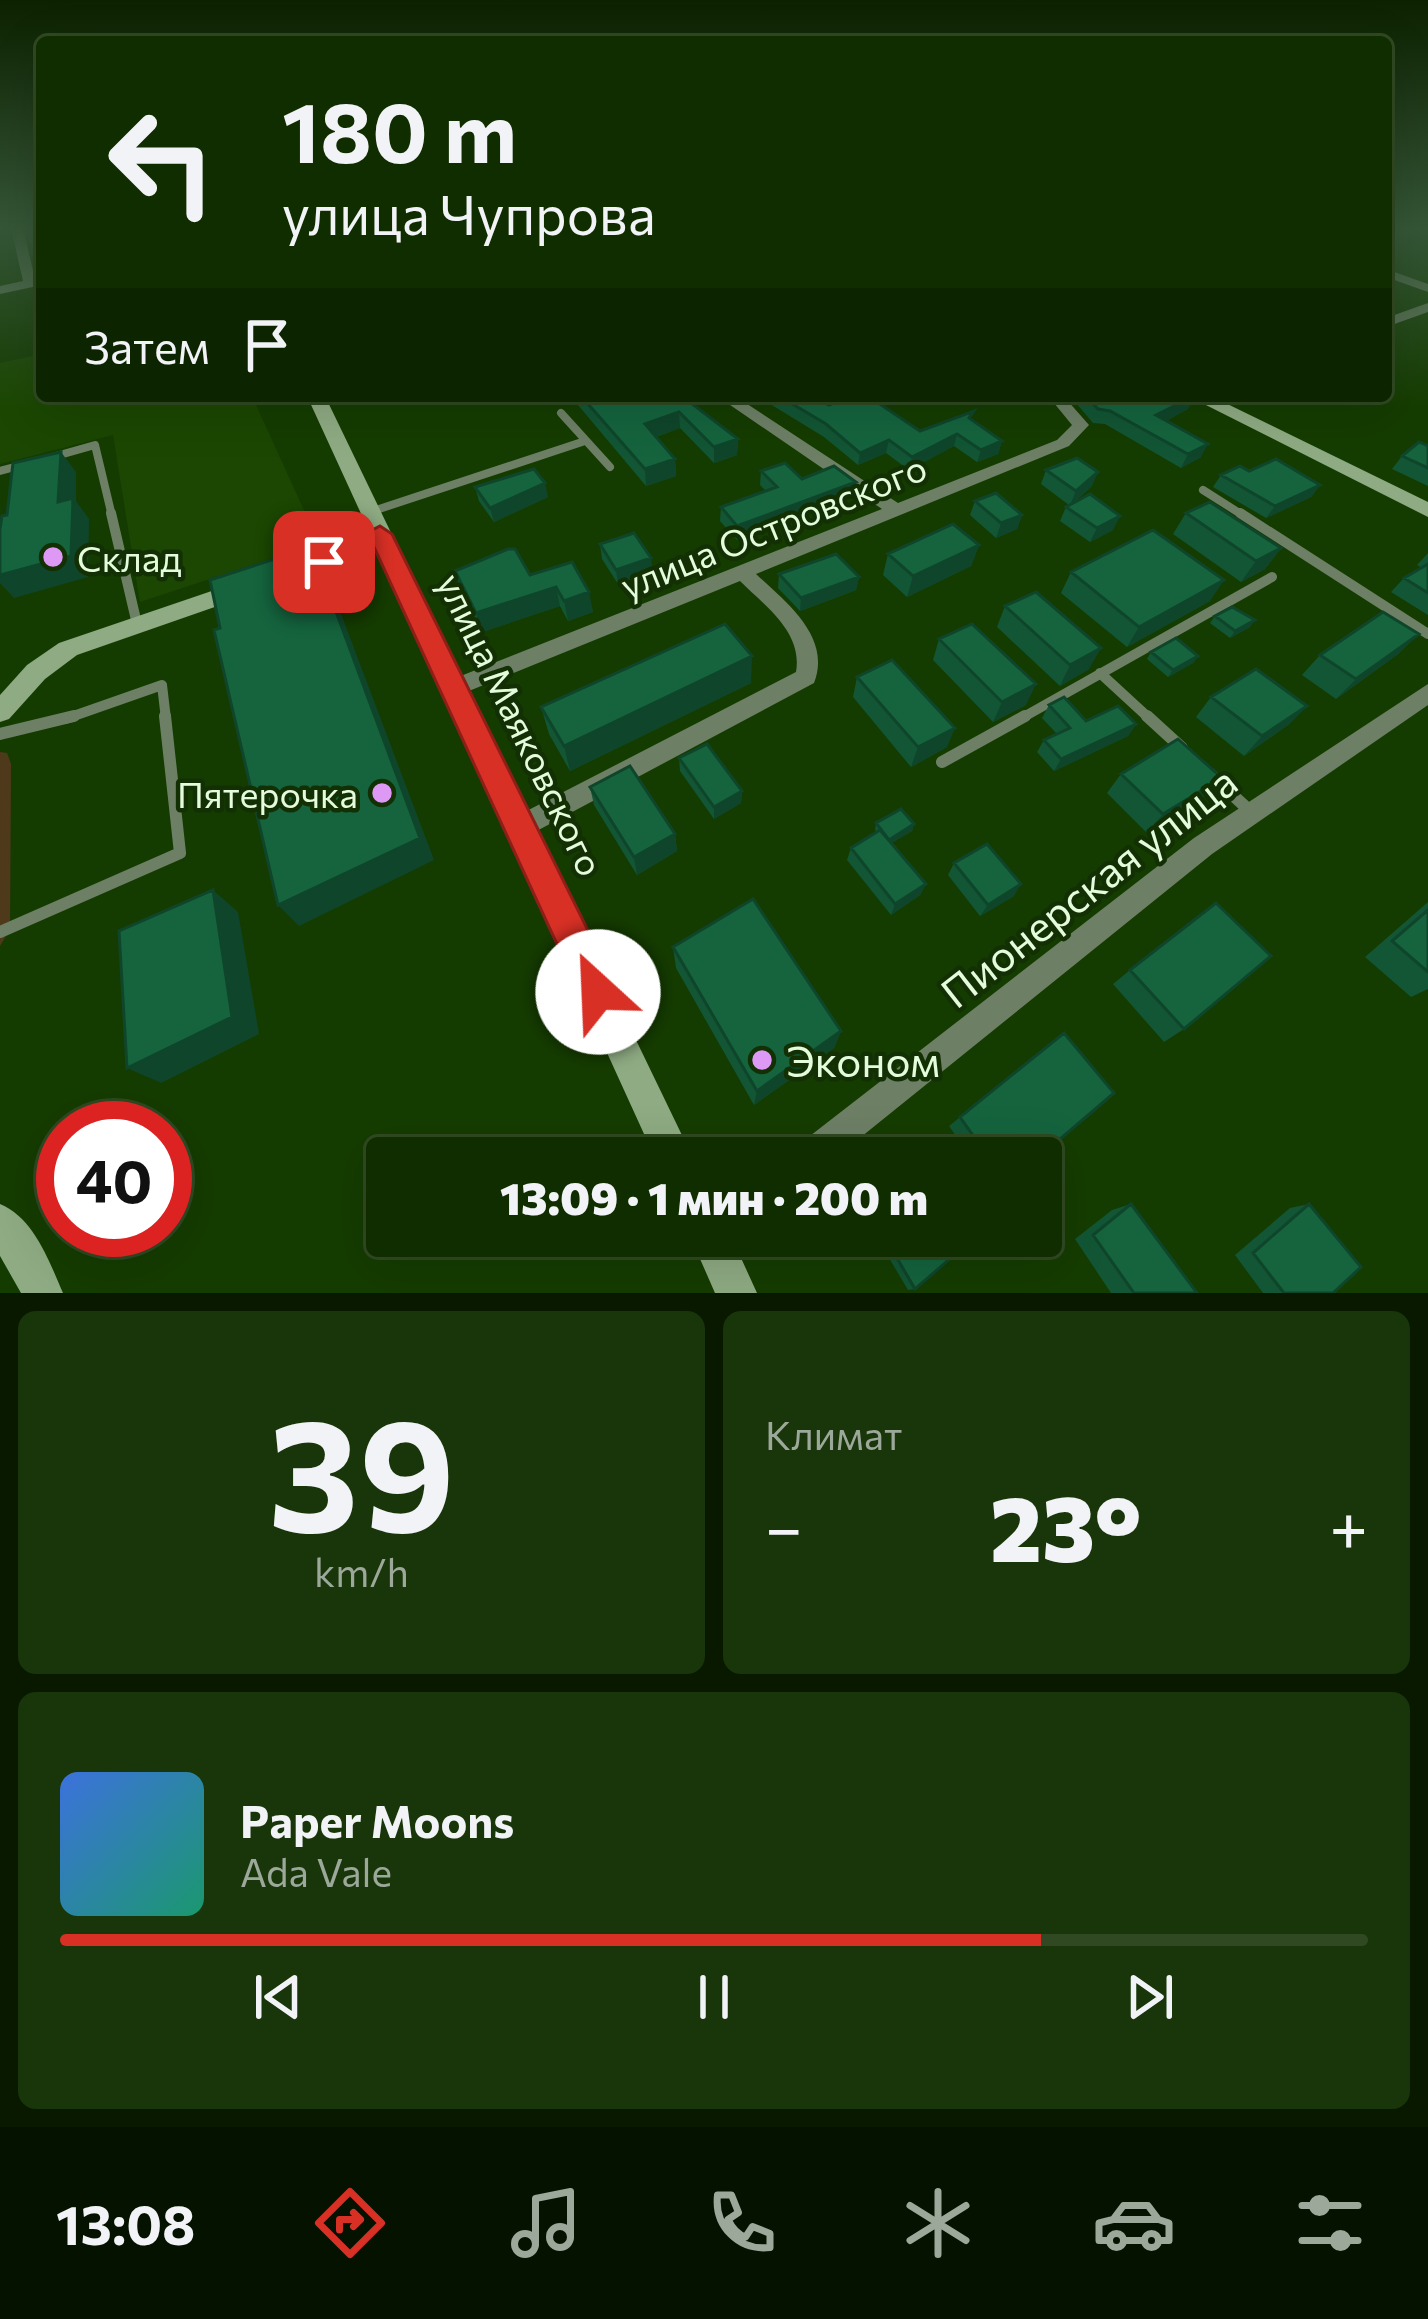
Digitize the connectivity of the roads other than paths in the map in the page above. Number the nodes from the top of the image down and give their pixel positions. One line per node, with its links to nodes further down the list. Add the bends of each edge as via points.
1 (1428, 307): 2 (street)
2 (1392, 321)
3 (319, 402): 14 (street, улица Маяковского)
4 (733, 402): 13 (street)
5 (1065, 402): 13 (street, улица Островского, via 1081,425 1063,443)
6 (1209, 402): 12 (street)
7 (561, 413): 8 (lane)
8 (585, 440): 9 (lane); 14 (lane)
9 (610, 467)
10 (0, 471): 17 (lane, via 95,442)
11 (1203, 490): 18 (lane)
12 (1428, 510)
13 (898, 511): 15 (street, улица Островского)
14 (375, 523): 17 (street, via 324,562); 20 (street, улица Маяковского)
15 (744, 573): 20 (street, улица Островского); 26 (street, via 802,634 811,663 806,677)
16 (1272, 578): 19 (lane)
17 (137, 624): 22 (street, via 52,658)
18 (1428, 634)
19 (1100, 673): 24 (lane); 25 (lane)
20 (456, 687): 26 (street, улица Маяковского)
21 (1428, 693): 25 (street, Пионерская улица)
22 (0, 712)
23 (0, 734): 27 (lane, via 161,686 180,854)
24 (942, 762)
25 (1250, 812): 29 (street, Пионерская улица)
26 (522, 826): 28 (street, улица Маяковского)
27 (0, 932)
28 (664, 1137)
29 (836, 1137)
30 (0, 1224): 32 (street)
31 (720, 1257): 33 (street)
32 (42, 1293)
33 (736, 1293)

